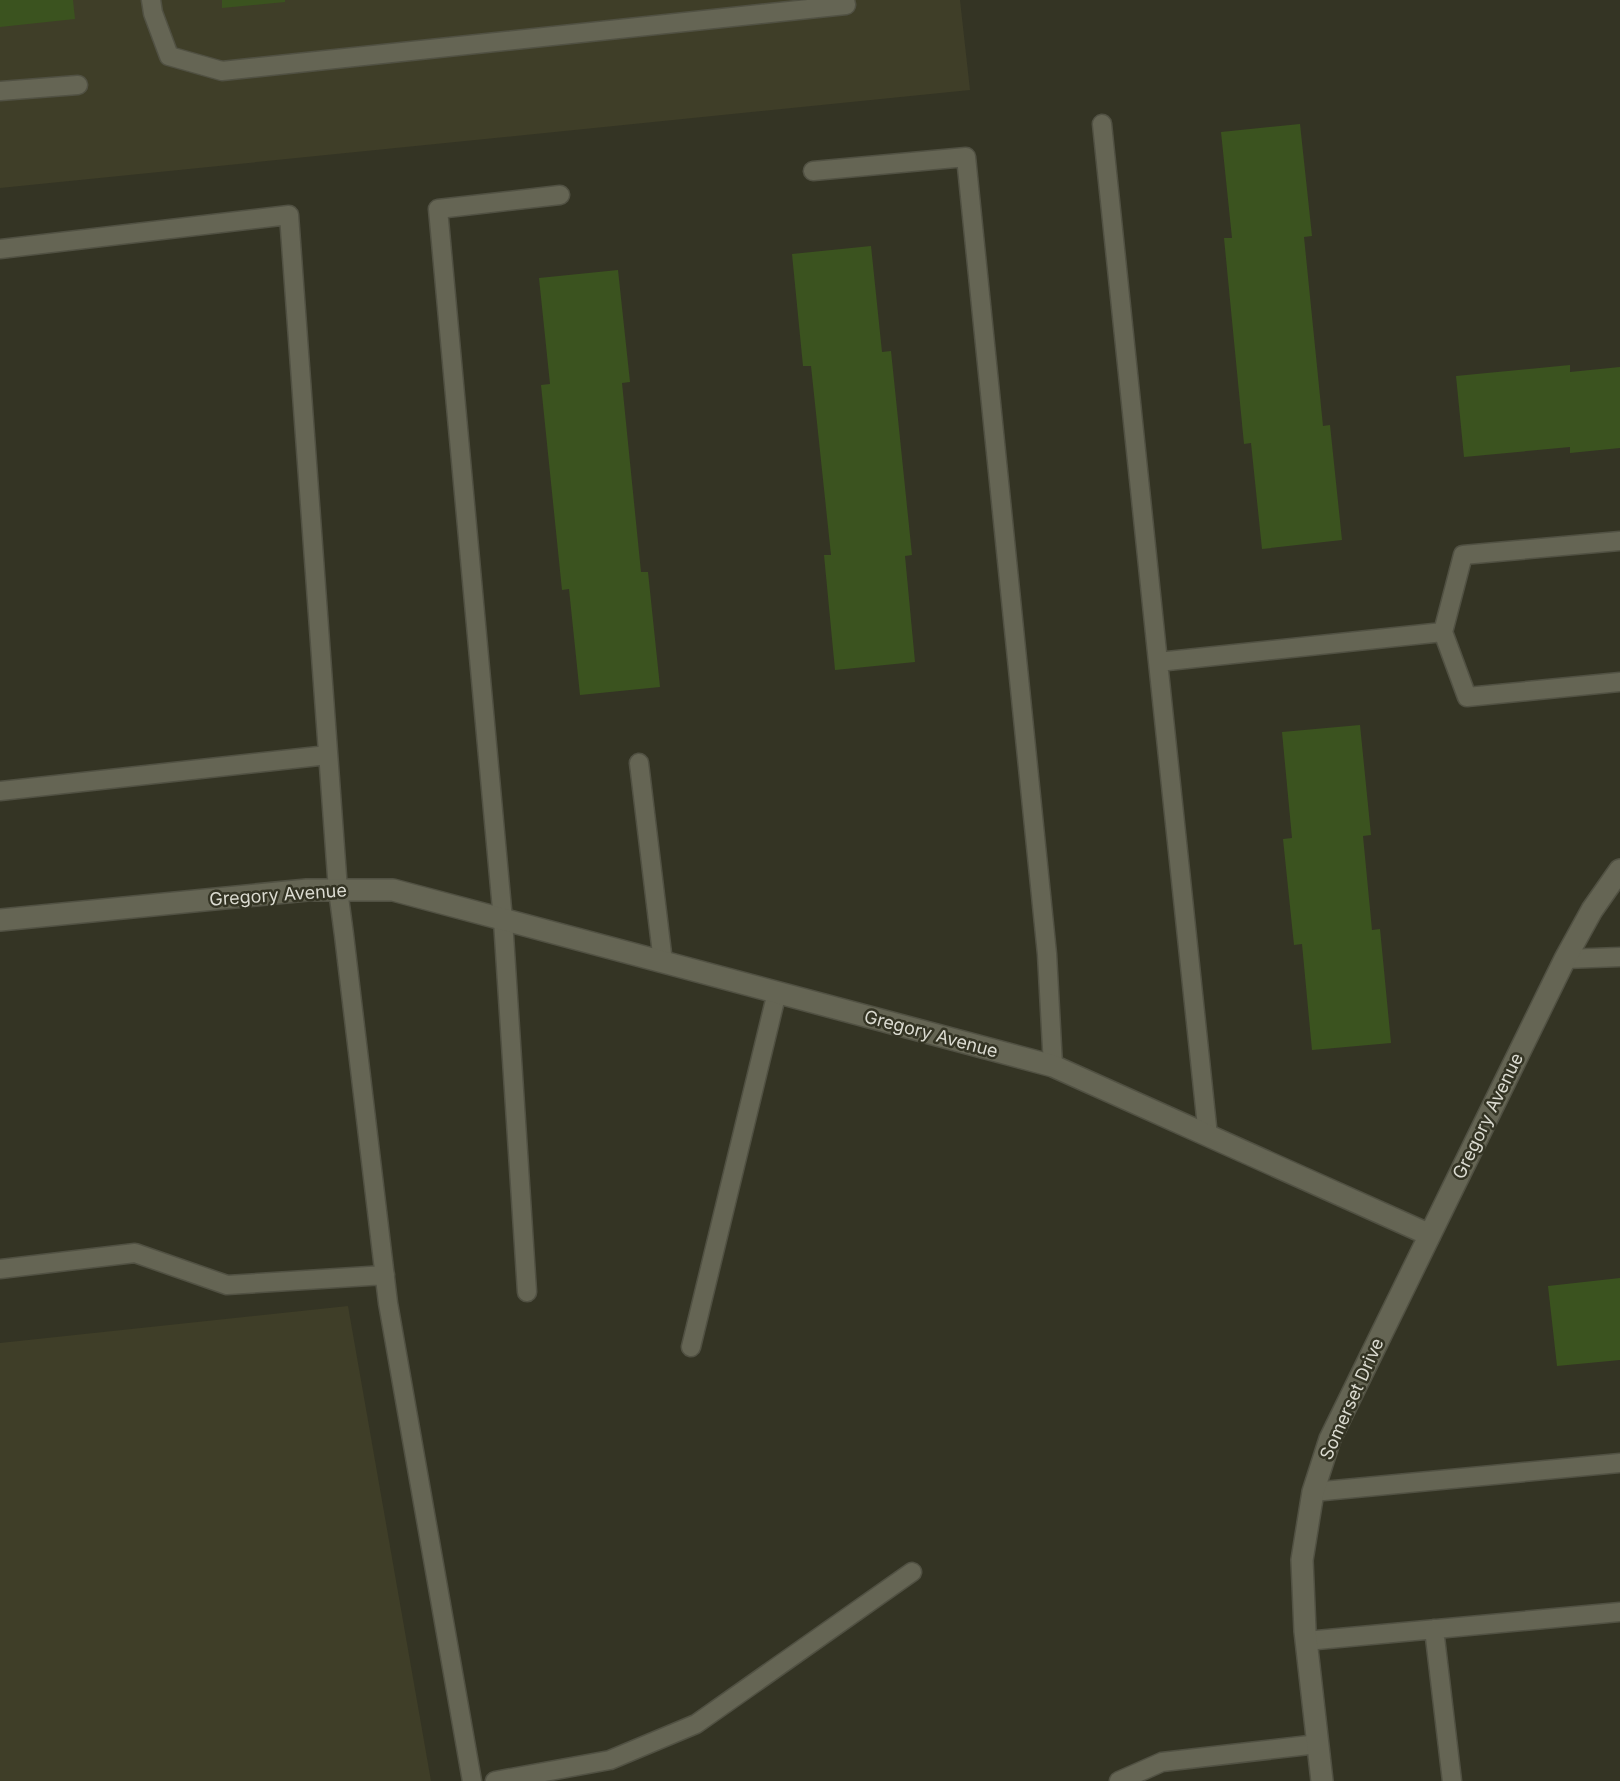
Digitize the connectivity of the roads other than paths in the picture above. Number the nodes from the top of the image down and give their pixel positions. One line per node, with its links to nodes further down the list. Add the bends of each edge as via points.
1 (151, 0): 2 (lane, via 169,56 222,71 846,5)
2 (845, 0)
3 (78, 85): 4 (lane)
4 (0, 91)
5 (1102, 124): 11 (lane)
6 (813, 171): 24 (lane, via 966,157 1047,954)
7 (560, 195): 19 (lane, via 438,209)
8 (0, 249): 13 (lane, via 289,215)
9 (1620, 541): 10 (lane, via 1463,555)
10 (1443, 632): 11 (lane); 12 (lane, via 1467,696)
11 (1158, 662): 25 (lane)
12 (1620, 682)
13 (328, 755): 15 (lane); 17 (lane)
14 (639, 763): 22 (lane)
15 (0, 791)
16 (1620, 870): 21 (street, Gregory Avenue)
17 (338, 890): 18 (street, Gregory Avenue); 19 (street, Gregory Avenue, via 393,890); 28 (lane)
18 (0, 920)
19 (503, 920): 22 (street, Gregory Avenue); 29 (lane)
20 (1620, 957): 21 (lane)
21 (1565, 959): 26 (street, Gregory Avenue)
22 (663, 962): 23 (street, Gregory Avenue)
23 (777, 992): 24 (street, Gregory Avenue); 30 (lane)
24 (1053, 1066): 25 (street, Gregory Avenue)
25 (1208, 1136): 26 (street, Gregory Avenue)
26 (1430, 1235): 32 (street, Somerset Drive, via 1330,1439)
27 (0, 1269): 28 (lane, via 135,1253 227,1285)
28 (385, 1275): 38 (lane)
29 (527, 1292)
30 (691, 1347)
31 (1620, 1463): 32 (lane)
32 (1313, 1492): 36 (street, Somerset Drive, via 1302,1560)
33 (912, 1572): 39 (lane, via 696,1724 610,1759)
34 (1620, 1612): 35 (lane)
35 (1434, 1629): 36 (lane); 42 (lane)
36 (1306, 1641): 37 (street, Somerset Drive)
37 (1318, 1744): 40 (lane, via 1162,1762); 41 (street, Somerset Drive)
38 (472, 1781)
39 (495, 1781)
40 (1119, 1781)
41 (1322, 1781)
42 (1452, 1781)

